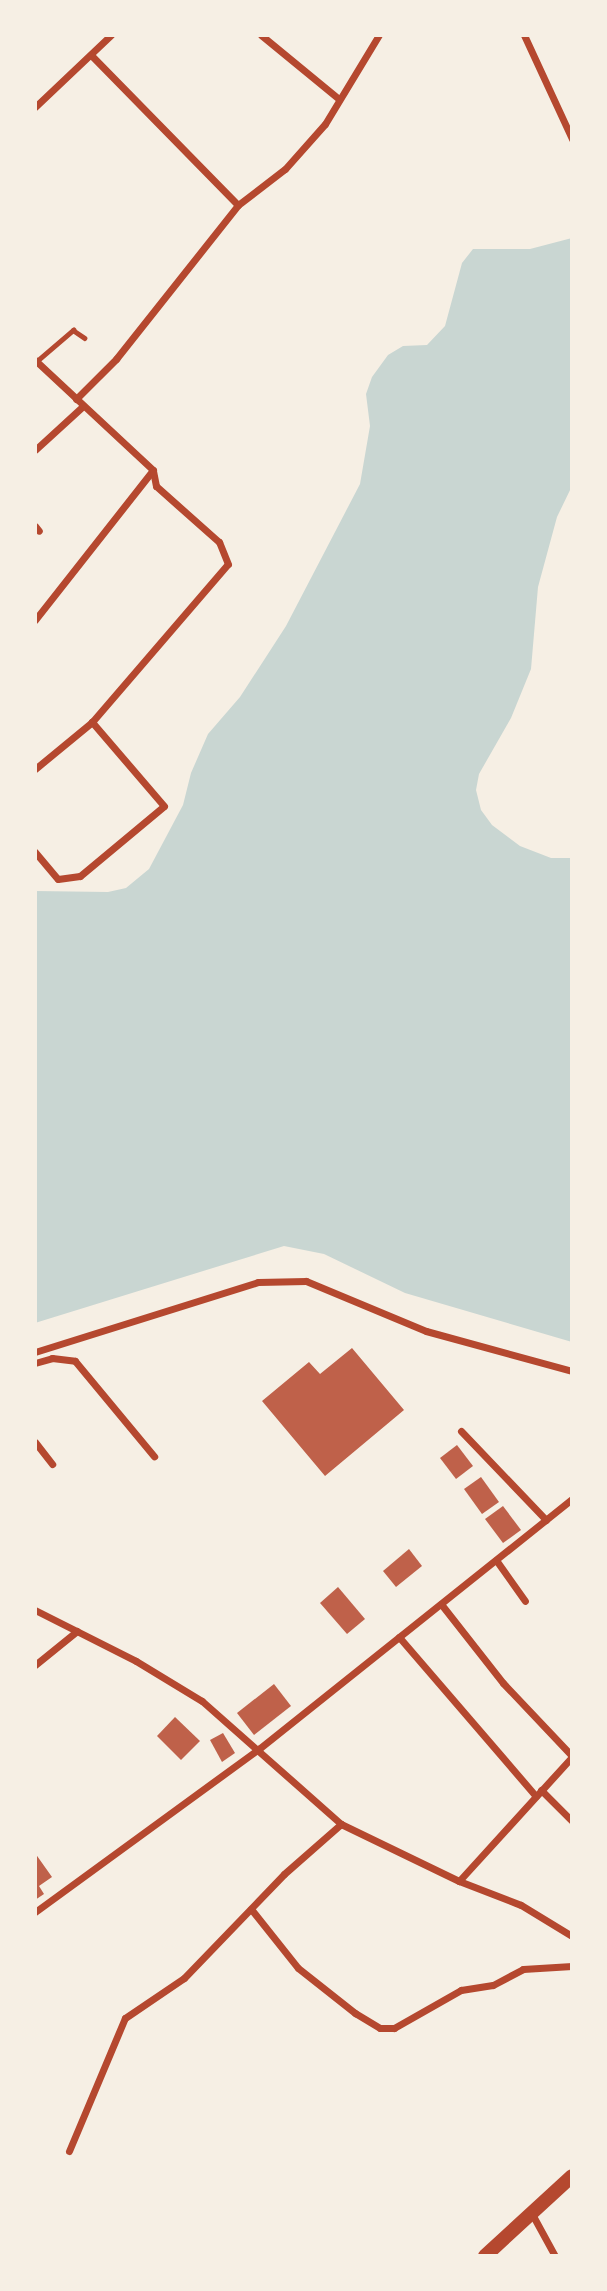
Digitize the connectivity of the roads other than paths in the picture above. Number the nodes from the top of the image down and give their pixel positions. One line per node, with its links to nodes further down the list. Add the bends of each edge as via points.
1 (111, 35): 5 (street)
2 (261, 35): 6 (street)
3 (379, 35): 6 (street)
4 (524, 35): 8 (street)
5 (91, 55): 7 (street); 9 (street)
6 (339, 99): 9 (street, via 325,124 285,169)
7 (35, 107)
8 (572, 139)
9 (238, 205): 12 (street, via 116,359)
10 (85, 338): 11 (lane, via 73,330)
11 (36, 361): 12 (street)
12 (76, 399): 13 (street)
13 (83, 406): 14 (street); 15 (street)
14 (35, 450)
15 (153, 470): 16 (street); 17 (street, via 156,486 219,542 228,564)
16 (35, 620)
17 (92, 722): 18 (street); 19 (street, via 164,806 80,876 58,879)
18 (35, 769)
19 (35, 852)
20 (35, 1352): 22 (street, via 258,1282 306,1281 426,1331)
21 (35, 1363): 25 (street, via 52,1357 75,1361)
22 (572, 1371)
23 (461, 1431): 28 (street)
24 (35, 1442): 26 (street)
25 (154, 1457)
26 (52, 1464)
27 (572, 1499): 28 (street)
28 (545, 1520): 29 (street)
29 (496, 1560): 30 (street); 31 (street)
30 (525, 1601)
31 (441, 1604): 34 (street); 37 (street, via 503,1683)
32 (35, 1610): 33 (street)
33 (77, 1631): 35 (street); 36 (street, via 202,1702)
34 (399, 1637): 36 (street); 38 (street)
35 (35, 1665)
36 (260, 1748): 40 (street); 43 (street)
37 (572, 1756): 38 (street)
38 (539, 1793): 39 (street); 41 (street)
39 (572, 1821)
40 (341, 1824): 41 (street); 42 (street)
41 (459, 1881): 44 (street, via 521,1905)
42 (251, 1909): 45 (street, via 298,1968 380,2028 394,2028 461,1990 493,1985 523,1969); 46 (street, via 184,1979 125,2018)
43 (35, 1912)
44 (572, 1936)
45 (572, 1966)
46 (68, 2151)
47 (572, 2176): 48 (main road)
48 (531, 2213): 49 (main road); 50 (street)
49 (485, 2256)
50 (555, 2256)

